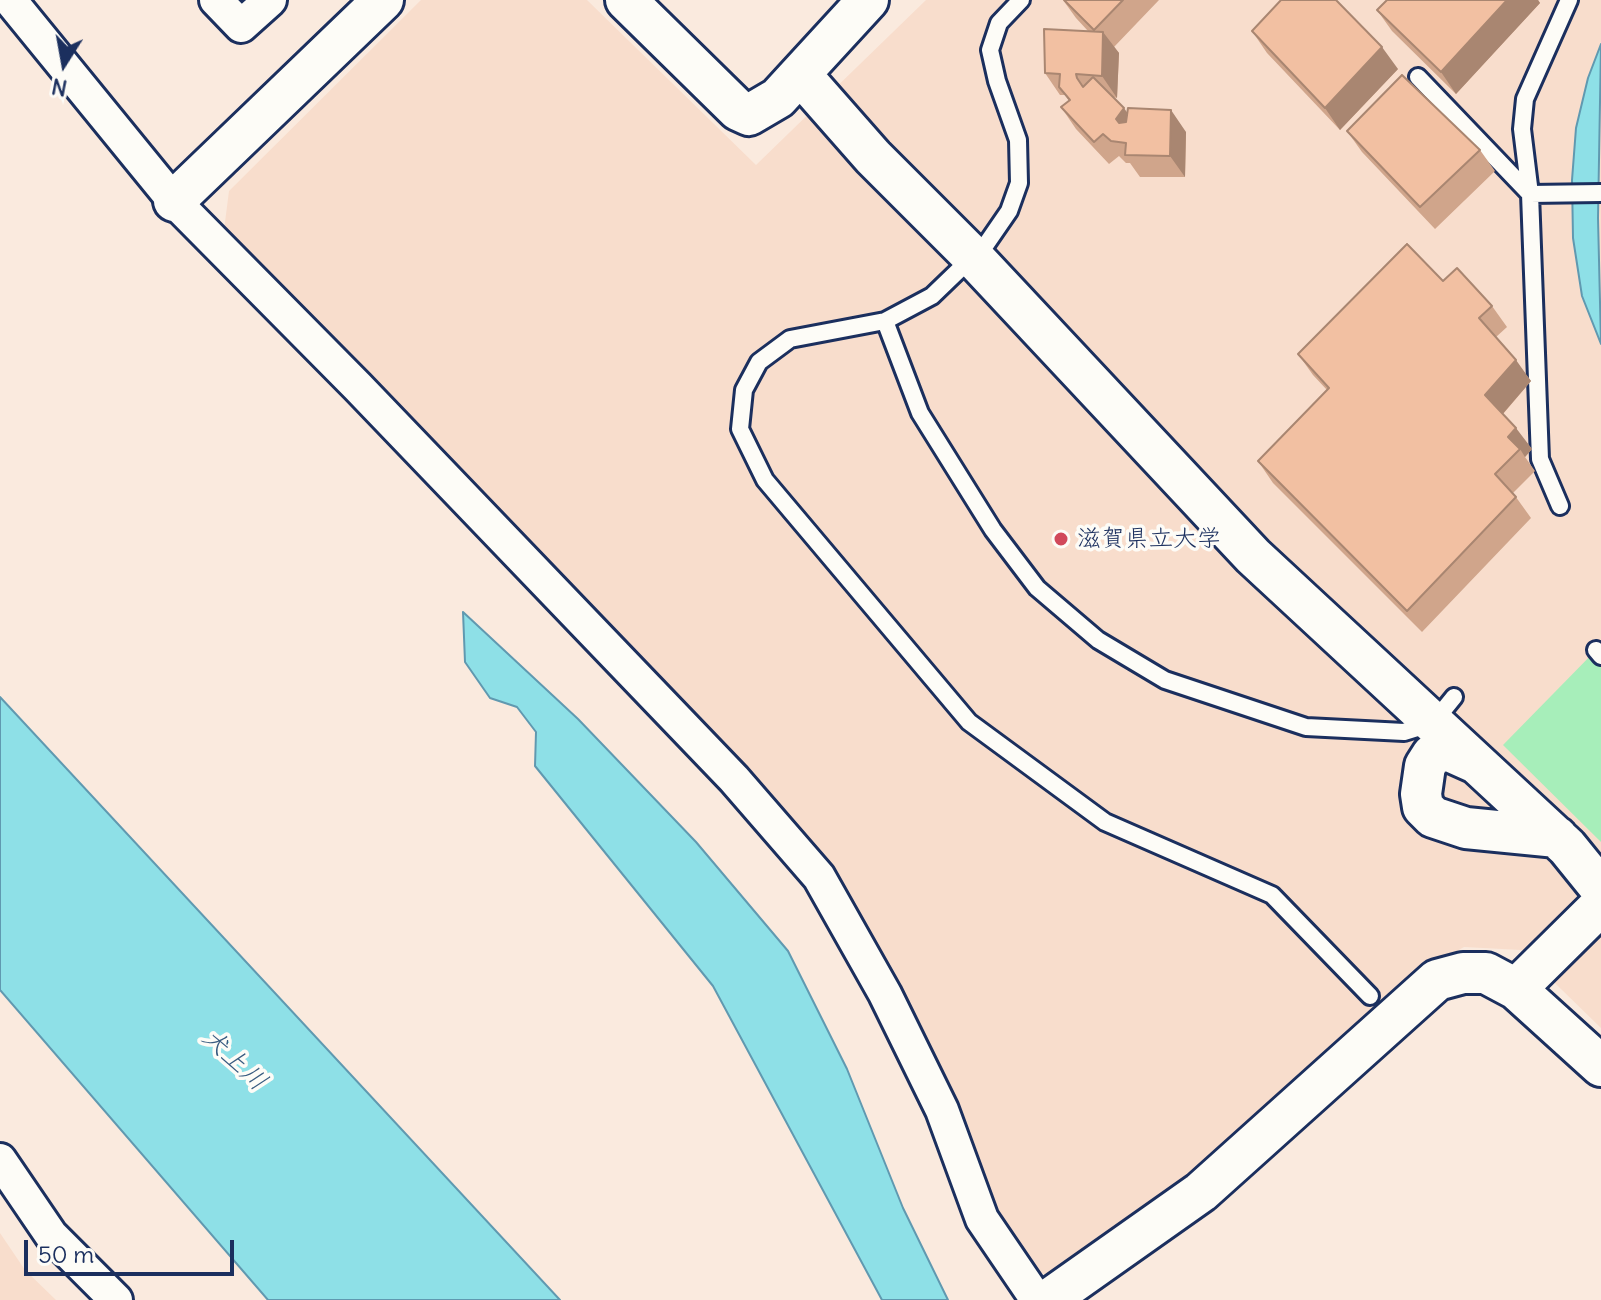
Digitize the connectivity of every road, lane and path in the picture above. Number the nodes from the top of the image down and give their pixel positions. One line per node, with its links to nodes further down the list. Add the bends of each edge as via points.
1 (10, 0): 13 (street)
2 (216, 0): 3 (street, via 241,26)
3 (270, 0)
4 (383, 0): 13 (street)
5 (626, 0): 9 (street, via 749,115 778,98)
6 (868, 0): 9 (street)
7 (1021, 0): 14 (lane, via 999,23 990,50 1018,140 1019,183 1009,211)
8 (1569, 0): 12 (lane, via 1525,99 1522,129)
9 (800, 74): 14 (street)
10 (1418, 77): 12 (lane)
11 (1601, 193): 12 (lane)
12 (1534, 194): 16 (lane, via 1540,459)
13 (174, 201): 27 (street, via 734,779 819,877 942,1110 982,1219)
14 (973, 257): 15 (lane, via 932,296); 17 (street, via 1253,556)
15 (885, 321): 17 (lane, via 920,413 993,530 1037,588 1098,640 1165,680 1306,727 1404,732); 23 (lane, via 790,339 759,362 744,390 740,429 765,480 969,722 1105,822 1272,895)
16 (1560, 506)
17 (1444, 710): 18 (street)
18 (1476, 763): 19 (street); 19 (street, via 1447,750 1432,755 1425,766 1423,807 1433,817 1466,828)
19 (1557, 837): 20 (street)
20 (1601, 889)
21 (1601, 905): 22 (street)
22 (1516, 989): 24 (street); 28 (street, via 1486,973 1437,980 1201,1192)
23 (1370, 996)
24 (1601, 1066)
25 (0, 1160): 26 (street, via 51,1235)
26 (116, 1300)
27 (1037, 1300)
28 (1048, 1300)

